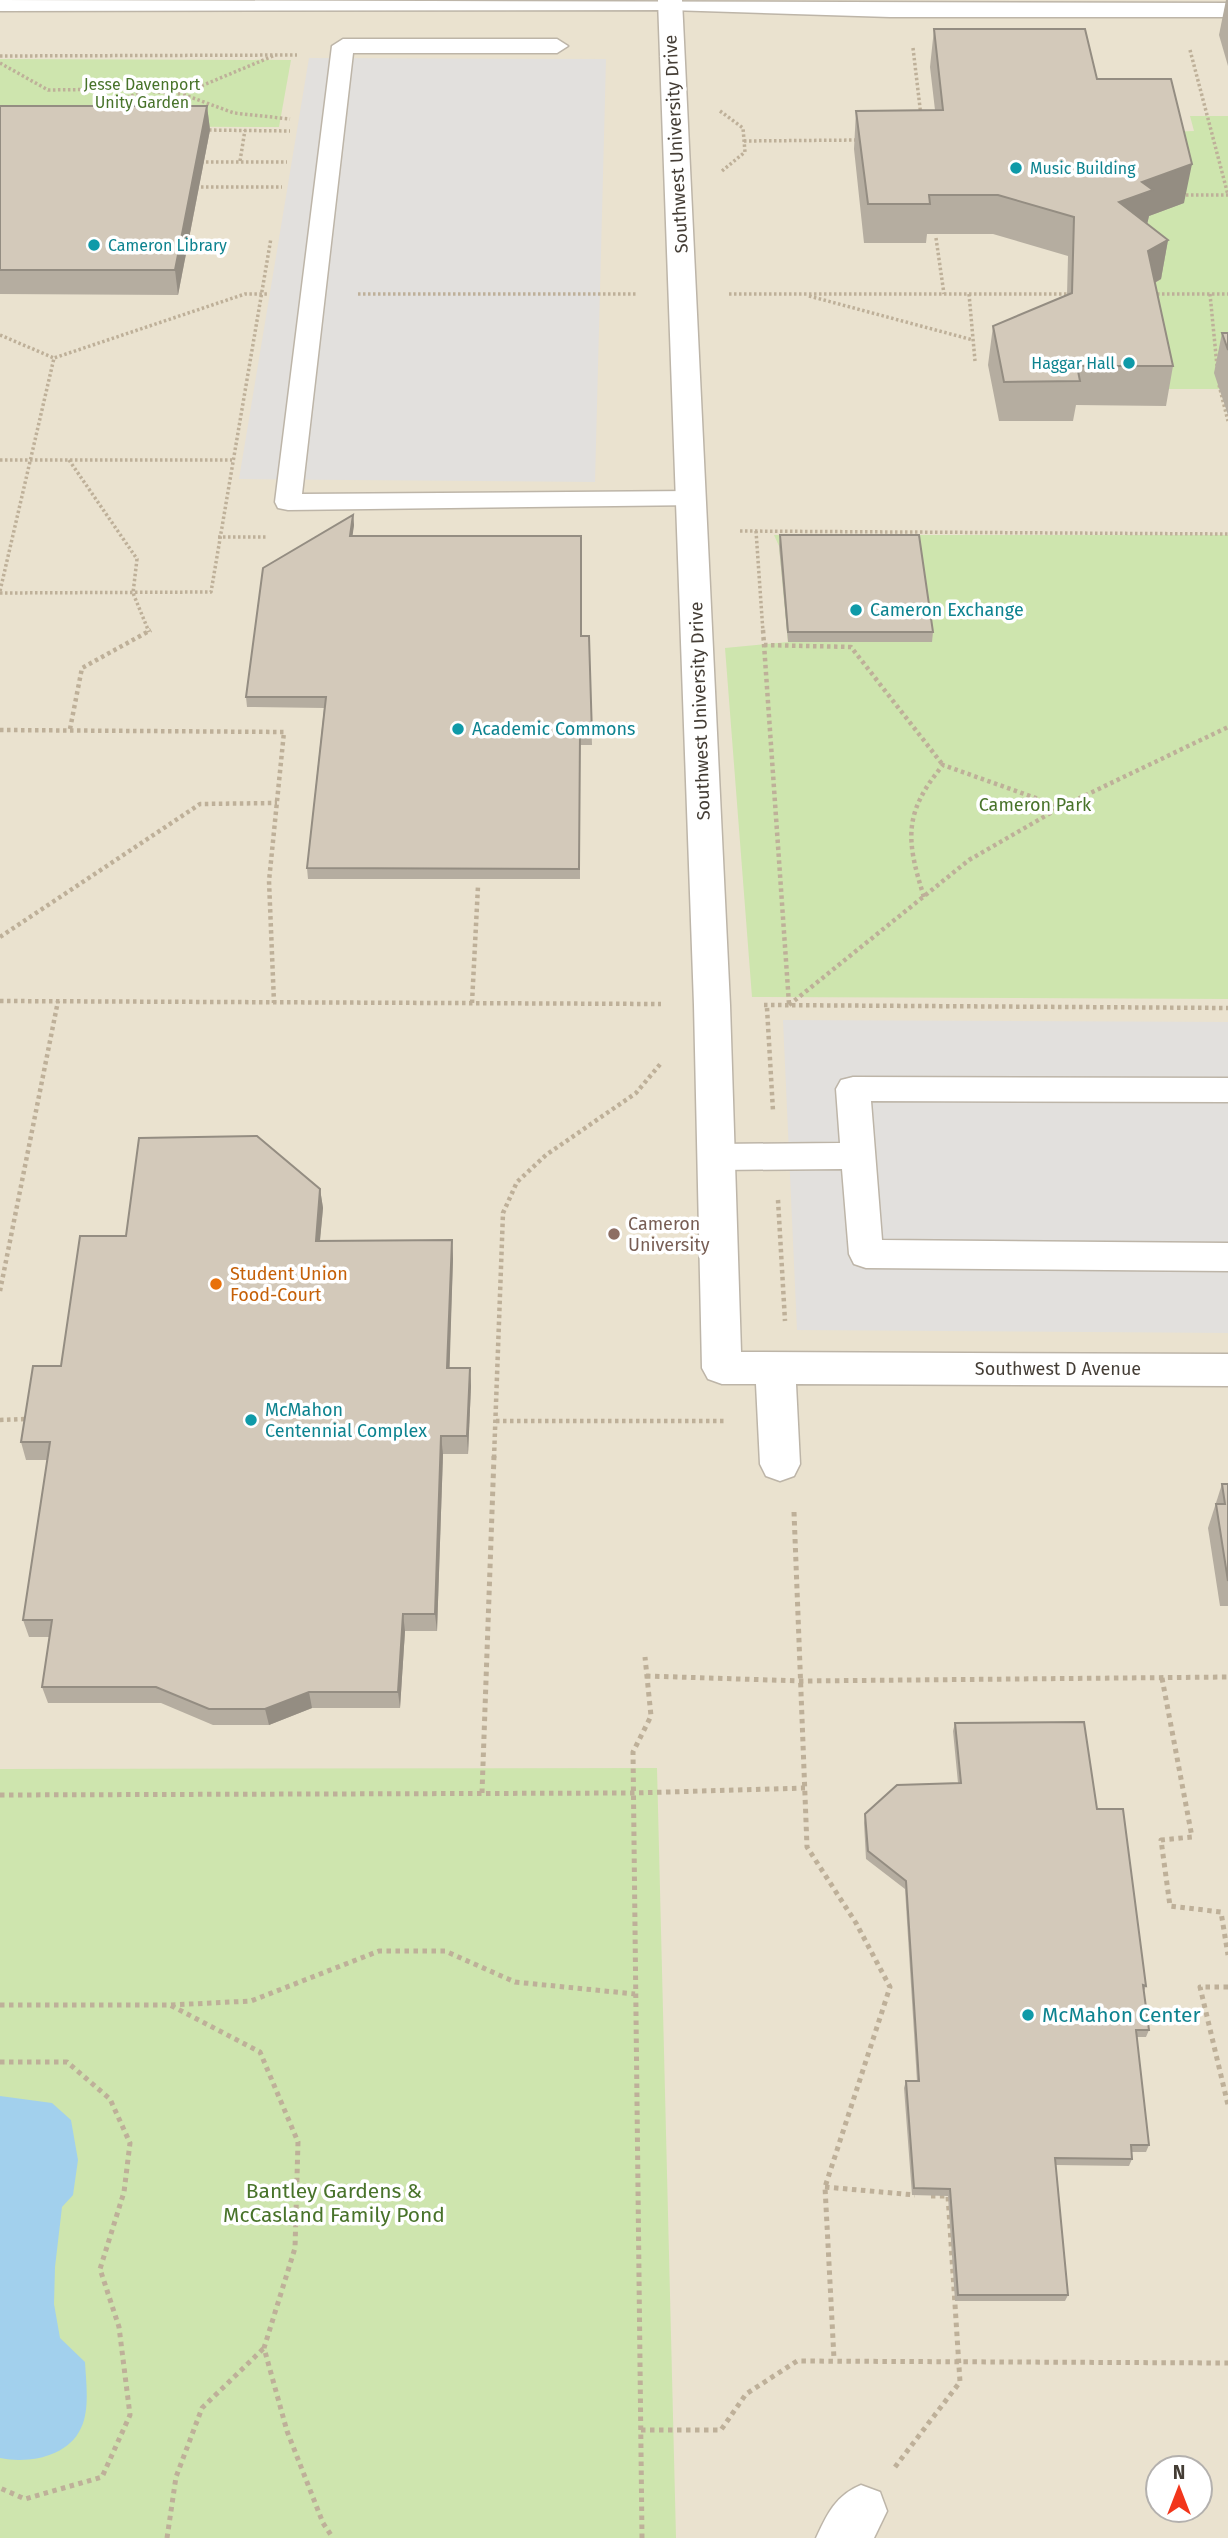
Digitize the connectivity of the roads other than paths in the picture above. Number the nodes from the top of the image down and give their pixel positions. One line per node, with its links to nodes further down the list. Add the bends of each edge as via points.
1 (670, 2): 2 (lane); 4 (lane); 8 (street, Southwest University Drive)
2 (350, 3): 3 (lane); 6 (lane)
3 (0, 5)
4 (891, 5): 5 (lane)
5 (1228, 10)
6 (344, 46): 7 (lane); 8 (lane, via 288,502)
7 (557, 46)
8 (691, 499): 11 (street, Southwest University Drive)
9 (1228, 1090): 10 (lane, via 853,1089)
10 (857, 1156): 11 (lane); 12 (lane, via 866,1254)
11 (717, 1157): 13 (street, Southwest University Drive, via 722,1368)
12 (1228, 1256)
13 (781, 1367): 14 (street, Southwest D Avenue); 15 (street)
14 (1228, 1370)
15 (780, 1464)

